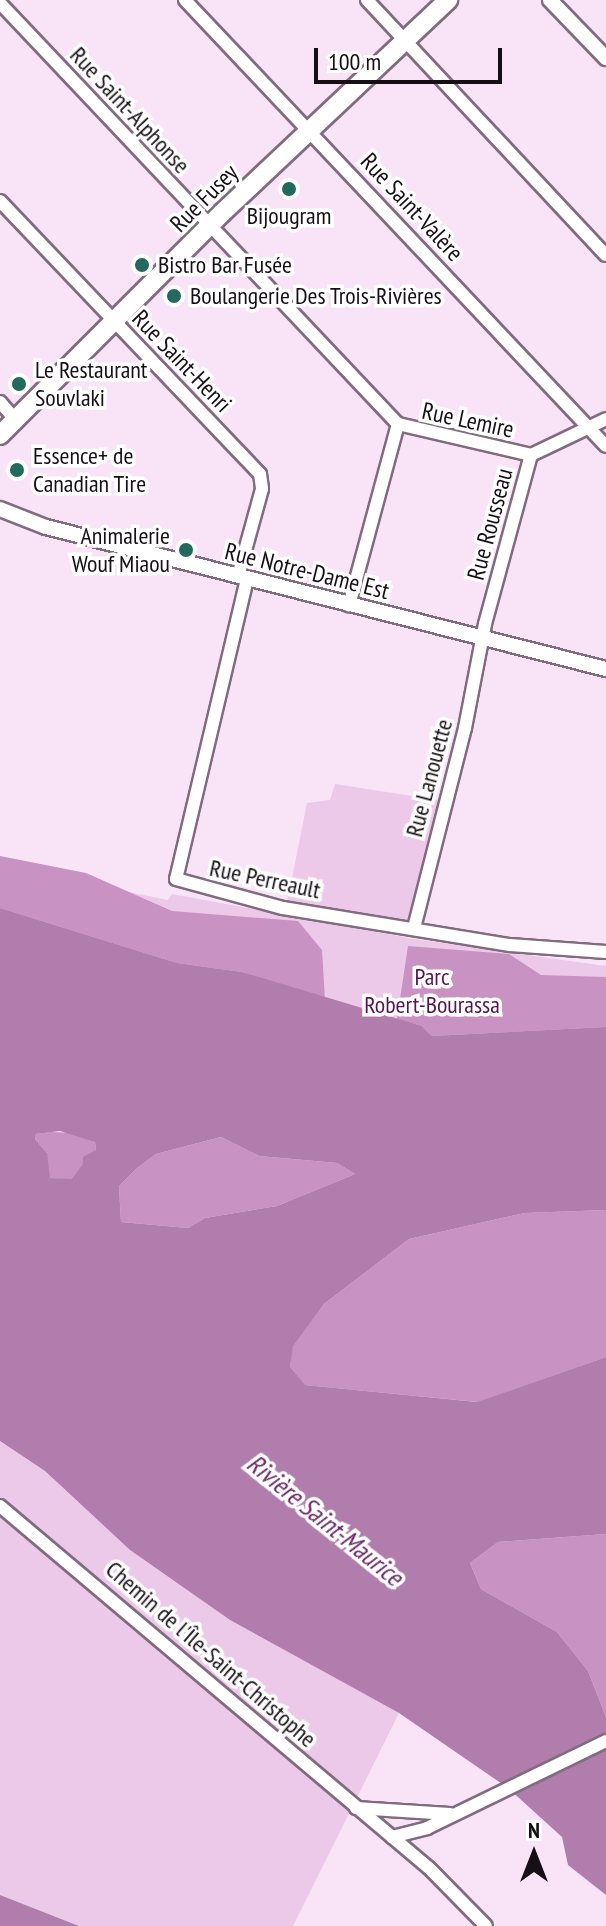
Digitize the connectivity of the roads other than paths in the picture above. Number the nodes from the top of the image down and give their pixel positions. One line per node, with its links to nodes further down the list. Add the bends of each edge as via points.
1 (185, 0): 8 (street, Rue Saint-Valère)
2 (367, 0): 6 (street)
3 (448, 0): 6 (main road, Rue Fusey)
4 (550, 0): 7 (street)
5 (0, 3): 10 (street, Rue Saint-Alphonse)
6 (404, 41): 8 (main road, Rue Fusey); 11 (street)
7 (606, 58)
8 (308, 131): 10 (main road, Rue Fusey); 17 (street, Rue Saint-Valère)
9 (0, 201): 12 (street, Rue Saint-Henri)
10 (209, 226): 12 (main road, Rue Fusey); 16 (street, Rue Saint-Alphonse)
11 (606, 255)
12 (114, 323): 14 (main road, Rue Fusey); 22 (street, Rue Saint-Henri, via 262,478)
13 (0, 402): 14 (street)
14 (15, 419): 18 (main road, Rue Fusey)
15 (606, 419): 17 (street, Rue Rousseau)
16 (398, 424): 20 (street, Rue Lemire); 23 (street)
17 (589, 427): 19 (street, Rue Saint-Valère); 20 (street, Rue Rousseau)
18 (0, 435)
19 (606, 446)
20 (531, 455): 24 (street, Rue Rousseau)
21 (0, 509): 22 (street, Rue Notre-Dame Est, via 46,527)
22 (243, 578): 23 (street, Rue Notre-Dame Est); 26 (street, Rue Perreault, via 176,879 274,906)
23 (349, 605): 24 (street, Rue Notre-Dame Est)
24 (483, 638): 25 (street, Rue Notre-Dame Est); 26 (street, Rue Lanouette)
25 (606, 669)
26 (414, 928): 27 (street, Rue Perreault, via 510,945)
27 (606, 952)
28 (0, 1506): 30 (street, Chemin de l'Île-Saint-Christophe)
29 (606, 1741): 31 (street)
30 (356, 1808): 31 (street); 32 (street, Chemin de l'Île-Saint-Christophe)
31 (456, 1812): 32 (street, via 409,1835)
32 (392, 1837): 33 (street, Chemin de l'Île-Saint-Christophe, via 466,1900)
33 (486, 1926)

